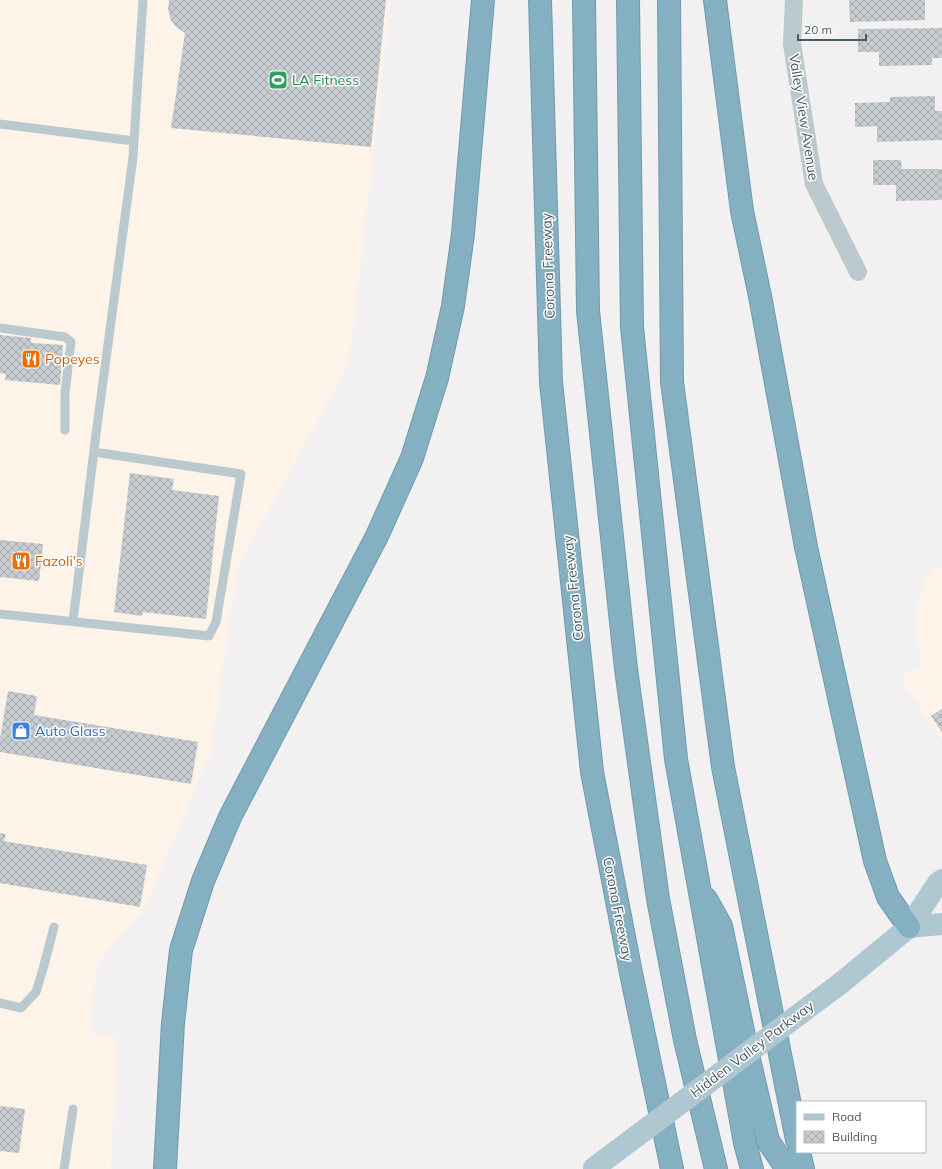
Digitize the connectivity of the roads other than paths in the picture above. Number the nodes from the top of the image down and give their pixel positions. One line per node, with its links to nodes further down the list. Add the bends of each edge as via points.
1 (143, 0): 10 (lane)
2 (483, 0): 28 (highway, via 463,234 452,306 436,378 412,458 377,536 230,816 203,881 181,950 173,1023)
3 (540, 0): 29 (highway, Corona Freeway, via 551,382 592,772)
4 (584, 0): 30 (highway, via 588,311 625,661 658,899 685,1040)
5 (628, 0): 18 (highway, via 632,327 676,759)
6 (669, 0): 24 (highway, via 672,382 723,767)
7 (715, 0): 21 (highway, via 742,212 806,547 875,861 888,897)
8 (794, 0): 11 (street, Valley View Avenue, via 792,44 814,184)
9 (0, 124): 10 (lane)
10 (134, 141): 14 (lane)
11 (858, 272)
12 (0, 328): 13 (lane, via 65,337 71,342 65,393)
13 (65, 430)
14 (94, 452): 16 (lane); 16 (lane, via 241,474 216,622 209,636)
15 (0, 614): 16 (lane)
16 (73, 621)
17 (942, 880): 21 (main road, Hidden Valley Parkway)
18 (697, 882): 31 (highway, via 745,1144); 32 (highway, via 721,926 768,1141)
19 (942, 924): 21 (main road)
20 (54, 926): 22 (lane, via 36,992 21,1008)
21 (910, 926): 26 (main road, Hidden Valley Parkway, bridge, via 841,983)
22 (0, 1003)
23 (73, 1108): 27 (lane)
24 (796, 1135)
25 (799, 1153): 33 (highway)
26 (593, 1168)
27 (64, 1169)
28 (165, 1169)
29 (672, 1169)
30 (716, 1169)
31 (752, 1169)
32 (787, 1169)
33 (803, 1169)

